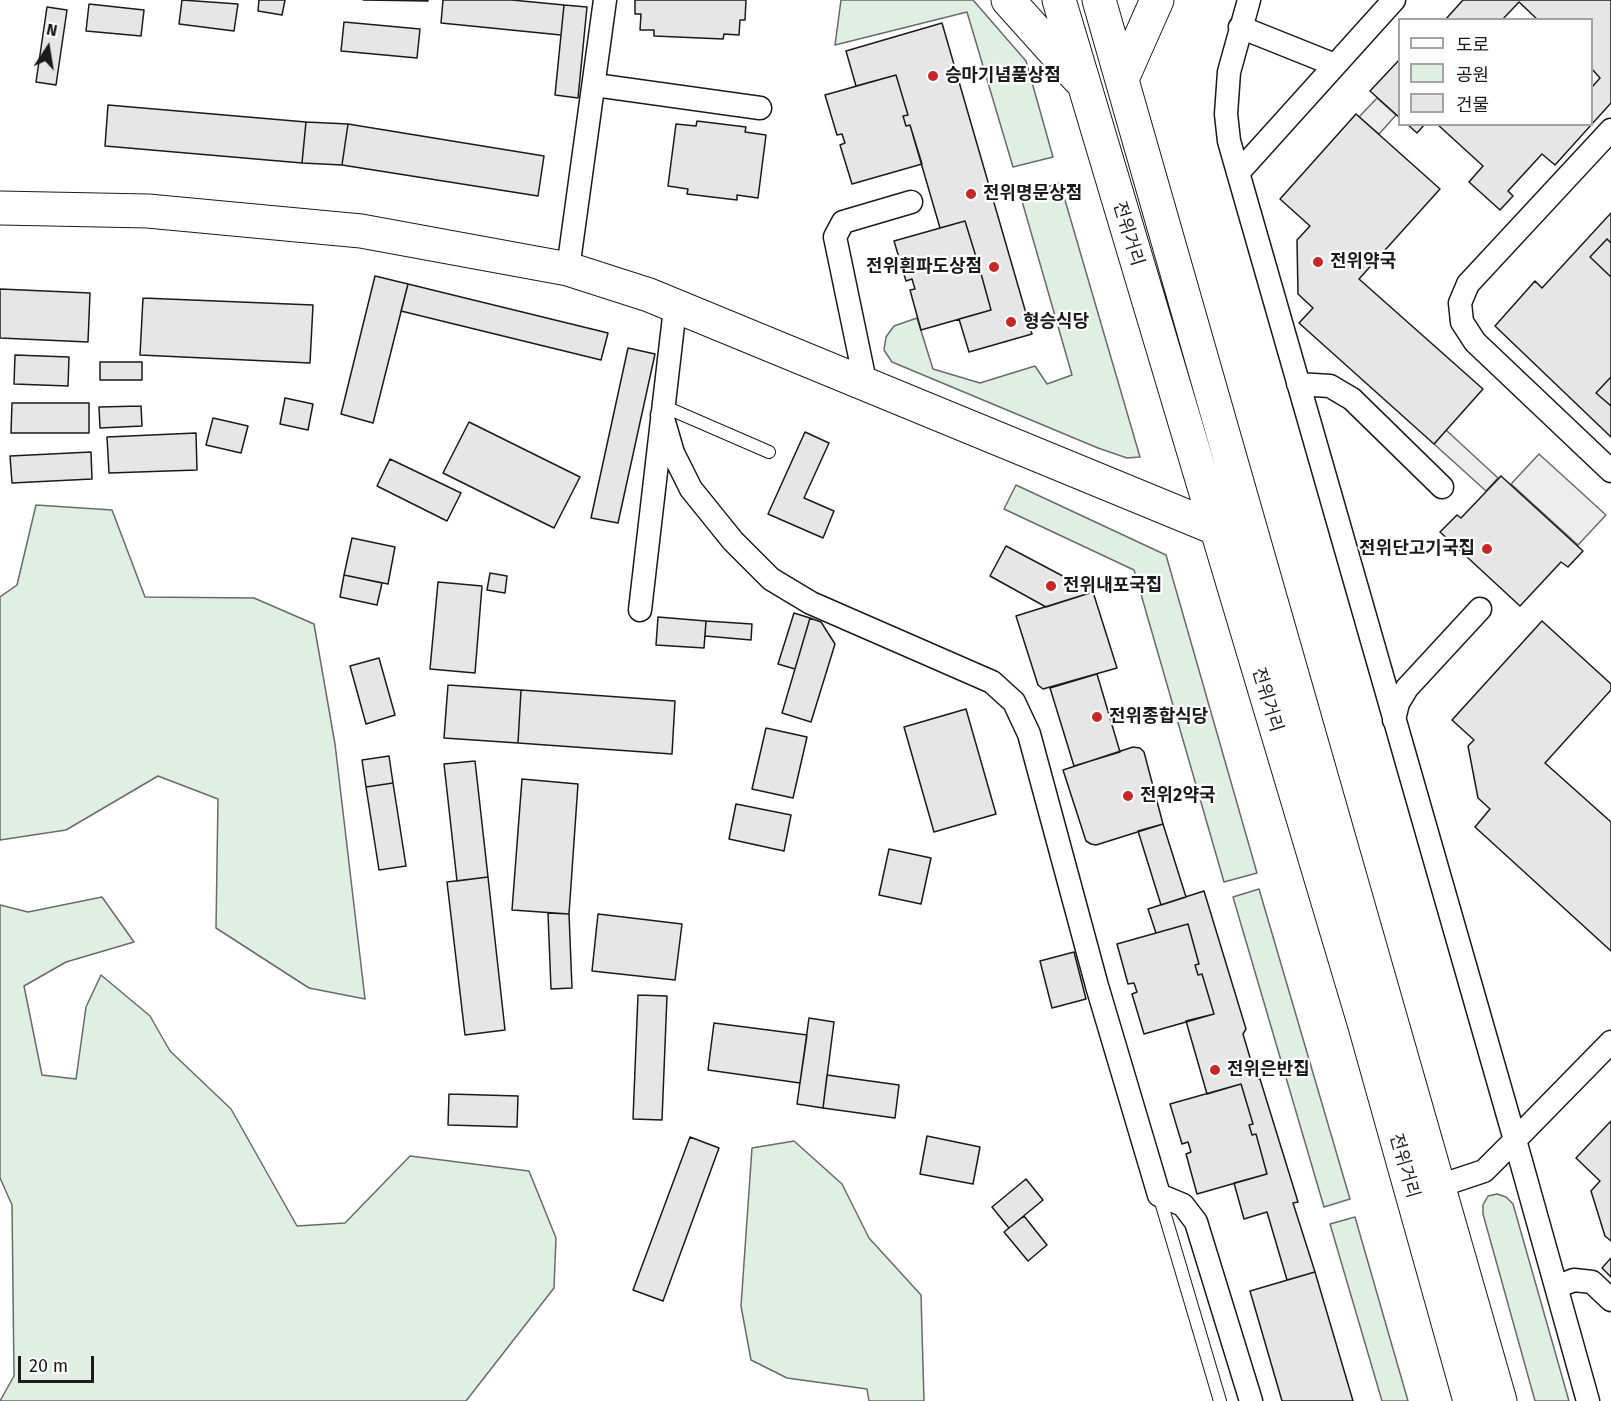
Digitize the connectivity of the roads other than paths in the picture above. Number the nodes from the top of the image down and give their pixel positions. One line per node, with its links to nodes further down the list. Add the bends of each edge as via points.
1 (605, 0): 12 (street)
2 (1008, 0): 11 (main road)
3 (1059, 0): 11 (main road, 전위거리)
4 (1099, 0): 10 (main road, 전위거리)
5 (1157, 0): 10 (main road)
6 (1249, 0): 8 (street)
7 (1394, 0): 9 (street)
8 (1240, 27): 9 (street); 15 (street, via 1229,72 1227,114)
9 (1335, 65): 15 (street)
10 (1122, 80): 32 (main road, 전위거리)
11 (1083, 83): 26 (main road, 전위거리)
12 (595, 85): 13 (street); 18 (street)
13 (760, 108)
14 (1611, 130): 24 (street, via 1468,284 1460,303 1462,322 1475,342)
15 (1238, 173): 20 (street)
16 (911, 202): 21 (street, via 843,222 835,237)
17 (0, 208): 18 (main road, via 148,211 361,231)
18 (568, 269): 19 (main road, via 649,295)
19 (675, 308): 21 (main road); 22 (street)
20 (1298, 384): 25 (street, via 1330,386 1352,399); 29 (street)
21 (866, 386): 26 (main road)
22 (662, 410): 23 (lane); 28 (street); 33 (street, via 673,453 691,489 733,541 771,579 811,603 992,682 1014,702 1029,734)
23 (769, 452)
24 (1611, 471)
25 (1442, 488)
26 (1215, 528): 38 (main road, 전위거리, via 1365,1026)
27 (1480, 609): 29 (street, via 1407,688)
28 (640, 610)
29 (1394, 720): 31 (street)
30 (1611, 1042): 31 (street)
31 (1515, 1140): 32 (street, via 1484,1171); 34 (street)
32 (1439, 1186): 39 (main road, 전위거리)
33 (1158, 1195): 36 (lane); 37 (street, via 1183,1205 1196,1222)
34 (1556, 1287): 35 (street, via 1574,1280 1592,1282); 40 (street)
35 (1611, 1300)
36 (1220, 1401)
37 (1251, 1401)
38 (1470, 1401)
39 (1500, 1401)
40 (1588, 1401)

